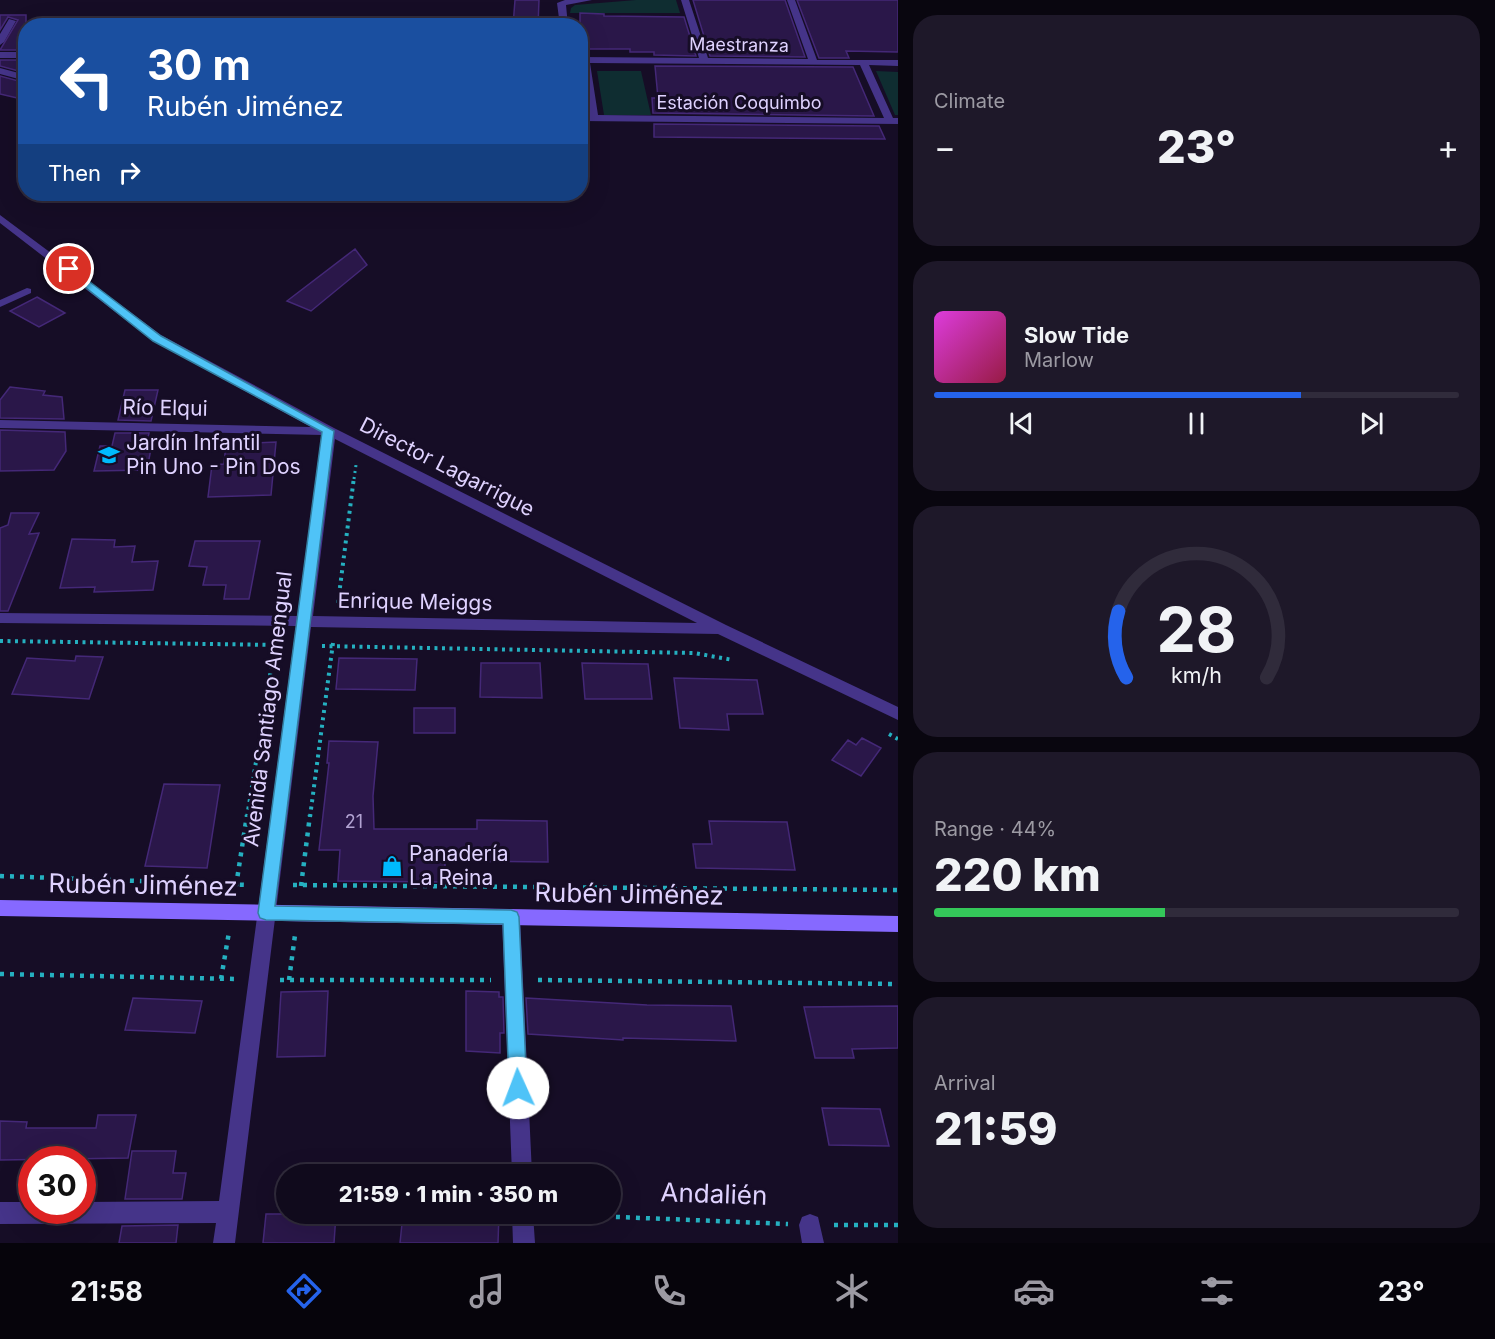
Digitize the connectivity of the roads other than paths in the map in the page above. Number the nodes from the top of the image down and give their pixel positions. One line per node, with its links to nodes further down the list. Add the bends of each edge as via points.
1 (588, 0): 4 (street, via 561,3)
2 (685, 0): 10 (street)
3 (791, 0): 11 (street)
4 (563, 18)
5 (12, 21): 6 (street)
6 (0, 42)
7 (0, 55): 8 (street)
8 (18, 55)
9 (588, 60): 10 (street, Maestranza)
10 (704, 61): 11 (street, Maestranza)
11 (813, 62): 12 (street, Maestranza)
12 (863, 62): 13 (street, Maestranza); 19 (street)
13 (898, 63)
14 (0, 71): 15 (street)
15 (18, 76)
16 (588, 86): 18 (street)
17 (588, 118): 18 (street, Estación Coquimbo)
18 (594, 118): 19 (street, Estación Coquimbo)
19 (894, 121)
20 (0, 218): 24 (street, Director Lagarrigue, via 157,338)
21 (27, 291): 22 (street)
22 (0, 304)
23 (0, 424): 24 (street, Río Elqui)
24 (328, 431): 26 (street, Avenida Santiago Amengual); 27 (street, Director Lagarrigue)
25 (0, 618): 26 (street, Enrique Meiggs)
26 (304, 621): 27 (street, Enrique Meiggs); 30 (street, Avenida Santiago Amengual)
27 (721, 629): 28 (street, Director Lagarrigue)
28 (898, 714)
29 (0, 908): 30 (main road, Rubén Jiménez)
30 (266, 913): 31 (main road, Rubén Jiménez); 34 (street, Avenida Santiago Amengual)
31 (511, 917): 32 (main road, Rubén Jiménez); 33 (street)
32 (898, 924)
33 (522, 1164)
34 (228, 1212): 35 (street); 37 (street, Avenida Santiago Amengual)
35 (0, 1213)
36 (523, 1224): 38 (street)
37 (224, 1243)
38 (524, 1243)

